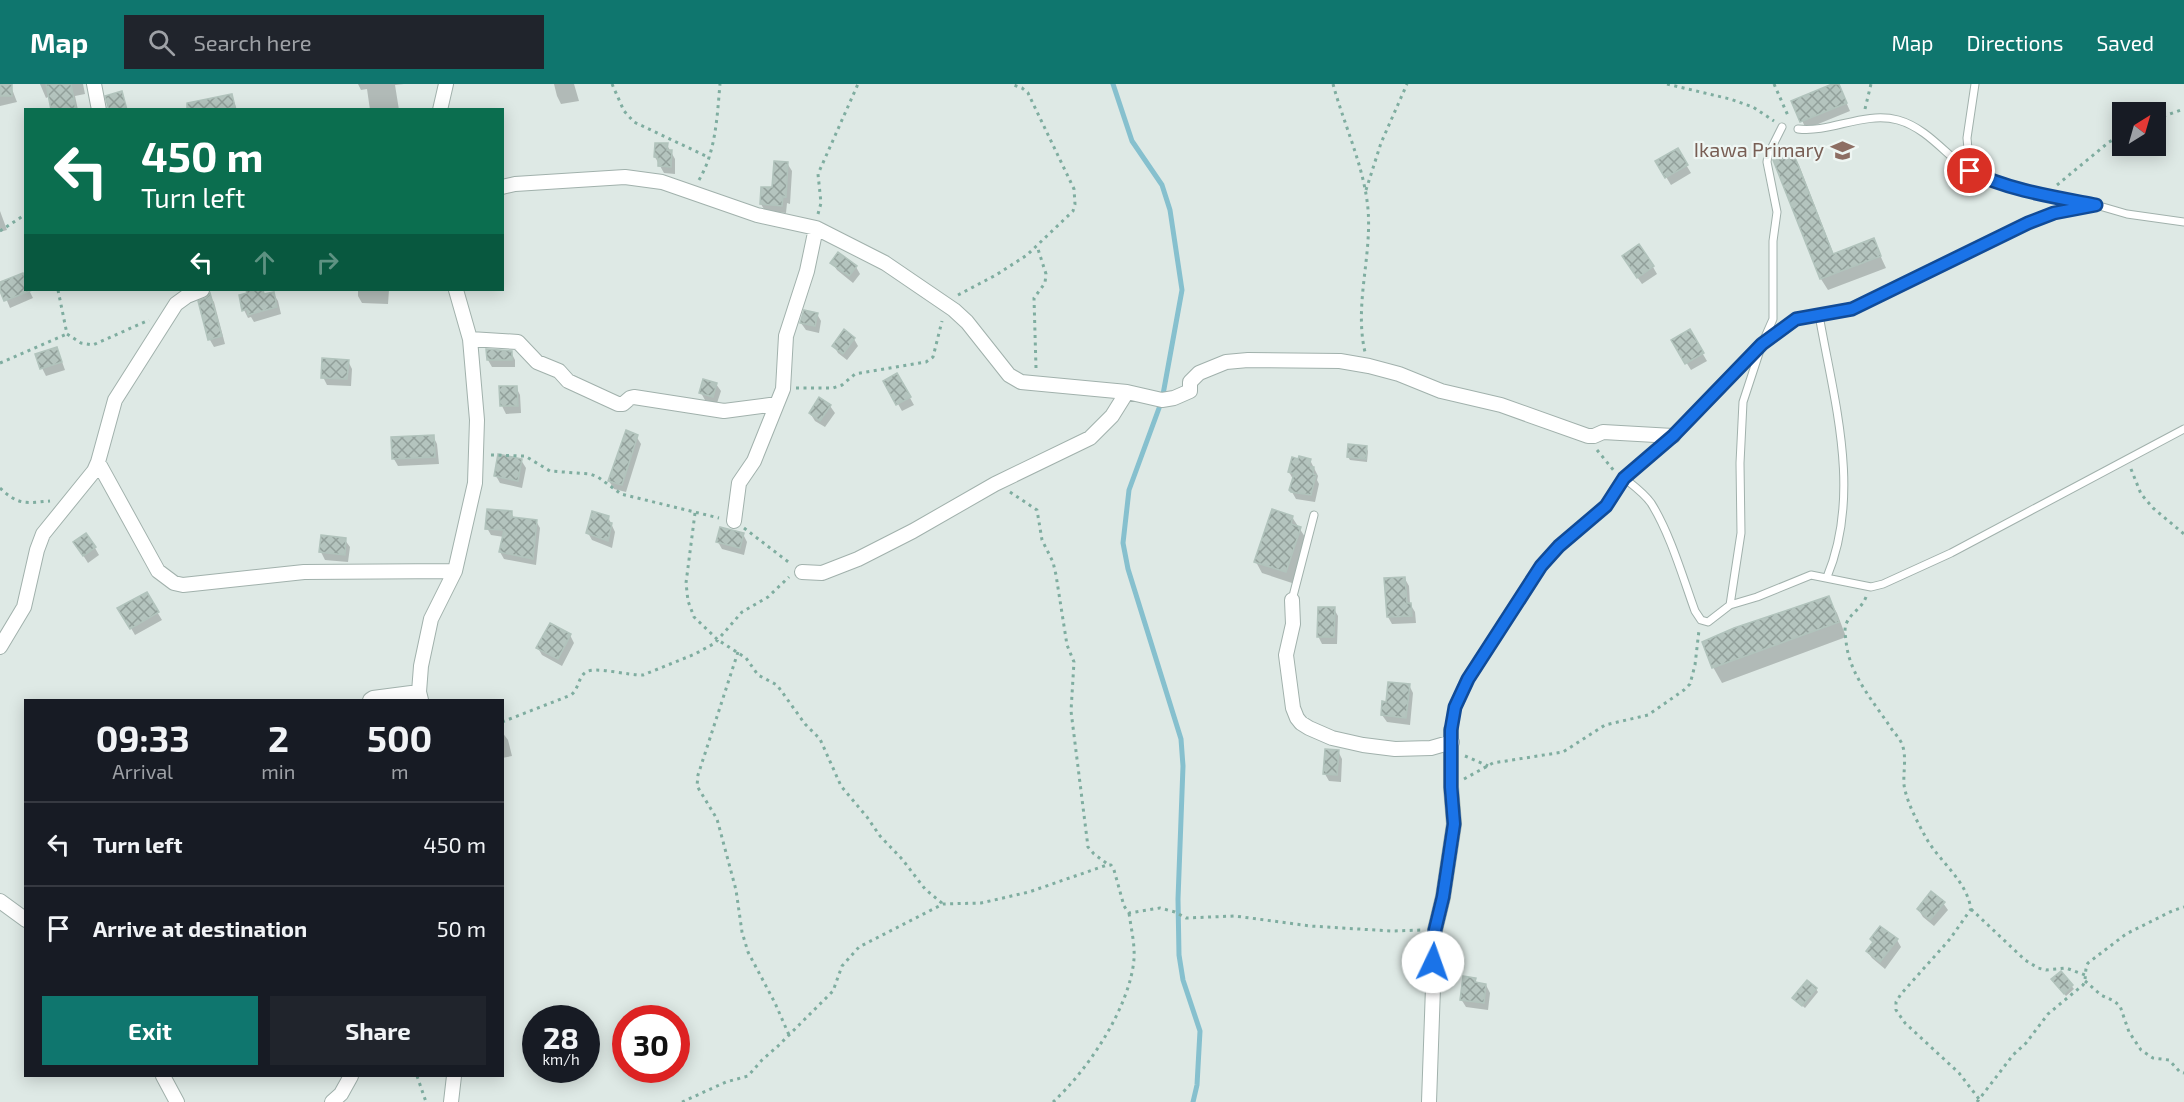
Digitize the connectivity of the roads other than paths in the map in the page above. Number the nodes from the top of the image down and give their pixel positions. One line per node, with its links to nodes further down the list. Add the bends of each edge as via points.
1 (94, 84): 4 (street)
2 (446, 84): 5 (street)
3 (1976, 84): 8 (lane, via 1967,138)
4 (99, 108)
5 (440, 108)
6 (1782, 127): 17 (lane, via 1767,162 1777,212 1773,319)
7 (1798, 129): 8 (lane, via 1811,131 1863,120 1899,120 1926,135)
8 (1970, 171): 10 (lane, via 1986,179)
9 (504, 187): 12 (street, via 624,177 662,182 757,215)
10 (2096, 205): 11 (lane); 15 (lane, via 2054,213 1852,309)
11 (2184, 222)
12 (816, 228): 18 (street, via 885,263 945,303 967,322 1009,375 1021,382); 19 (street, via 807,272 786,336 783,388)
13 (200, 291): 22 (street, via 181,299 172,310 115,400)
14 (456, 291): 16 (street)
15 (1819, 315): 17 (lane, via 1796,319); 28 (lane, via 1843,451 1845,489 1843,524)
16 (470, 339): 19 (street, via 518,342 537,362 618,404 634,397 724,411); 26 (street, via 477,455 475,483)
17 (1762, 344): 21 (lane); 30 (lane, via 1743,402 1741,533)
18 (1127, 392): 21 (street, via 1162,400 1174,398 1190,390 1190,382 1199,373 1226,362 1340,362 1399,374 1441,391 1501,405 1588,436 1603,432); 27 (street, via 1112,416 1090,438 995,484 858,559 822,573)
19 (777, 404): 25 (street, via 754,461 739,483)
20 (2184, 429): 28 (lane, via 1951,554 1883,584 1871,587)
21 (1673, 436): 23 (lane)
22 (98, 462): 26 (street, via 158,571 183,585 304,572); 31 (street, via 43,534 24,607)
23 (1624, 478): 30 (lane, via 1651,503 1701,620 1708,622); 34 (lane, via 1606,506 1541,566 1468,679 1455,707)
24 (1314, 515): 29 (lane)
25 (734, 521)
26 (455, 571): 32 (street, via 430,619)
27 (799, 571)
28 (1827, 577): 30 (lane, via 1811,575)
29 (1292, 600): 34 (street, via 1293,624 1286,655 1293,708 1301,723 1332,738 1395,749 1431,748)
30 (1730, 605)
31 (0, 647)
32 (420, 696): 33 (street)
33 (371, 699)
34 (1452, 741): 43 (street, via 1454,824 1435,930)
35 (0, 901): 36 (street)
36 (24, 919)
37 (164, 1077): 40 (street)
38 (350, 1077): 41 (street)
39 (454, 1077): 42 (street)
40 (177, 1102)
41 (332, 1102)
42 (451, 1102)
43 (1430, 1102)

